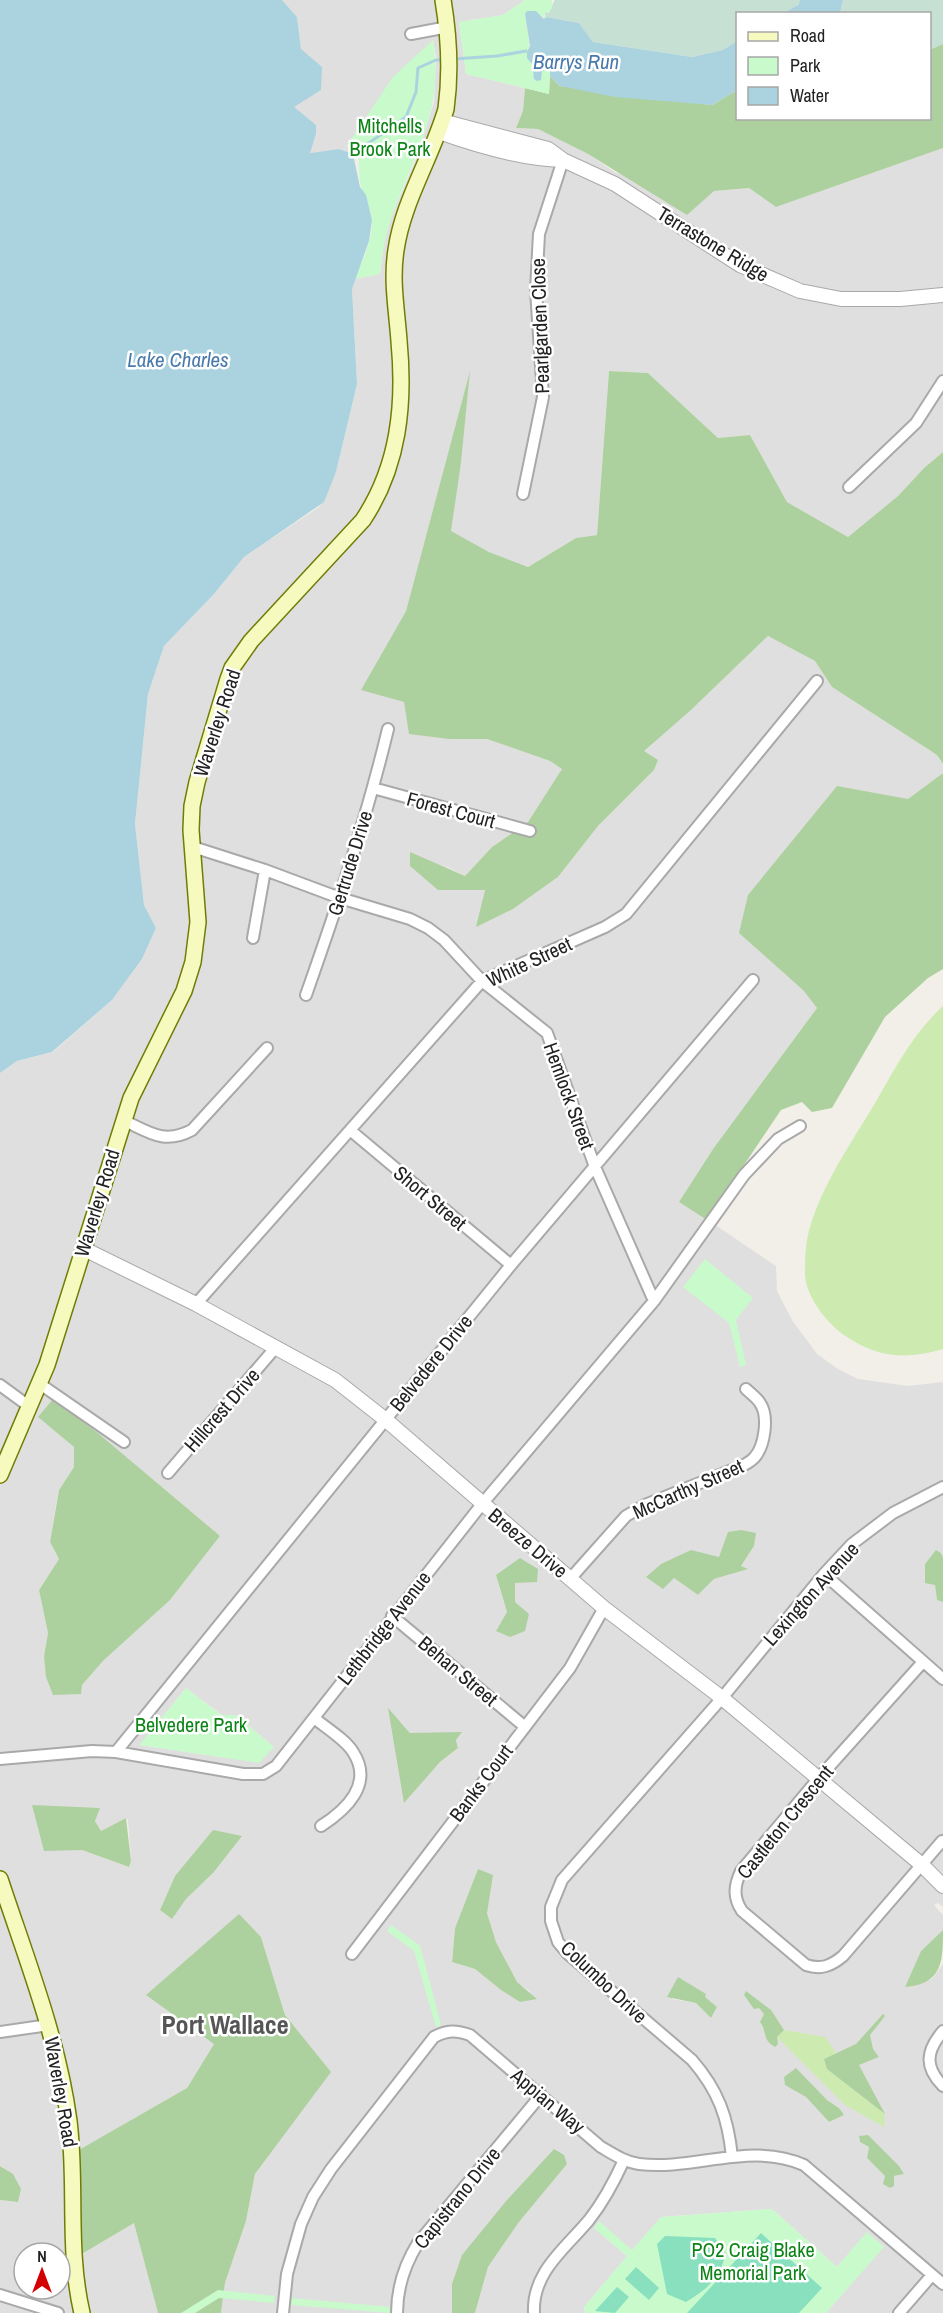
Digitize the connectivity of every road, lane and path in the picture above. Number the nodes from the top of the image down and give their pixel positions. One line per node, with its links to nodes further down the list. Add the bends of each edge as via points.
1 (444, 0): 2 (main road, Waverley Road)
2 (448, 27): 3 (street); 4 (main road, Waverley Road, via 448,92)
3 (411, 34)
4 (441, 126): 5 (street, Terrastone Ridge, via 480,145); 14 (main road, Waverley Road, via 396,248 393,286 402,386 391,464 374,505 363,520 251,641 232,668 197,782 192,806)
5 (563, 160): 6 (street, Terrastone Ridge, via 615,184 740,265 800,291 841,299); 9 (street, Pearlgarden Close, via 539,234 536,290 543,397)
6 (943, 295)
7 (943, 381): 8 (street, via 916,423)
8 (849, 488)
9 (523, 494)
10 (818, 681): 19 (street, White Street, via 626,914)
11 (388, 729): 12 (street, Gertrude Drive)
12 (373, 788): 13 (street, Forest Court); 16 (street, Gertrude Drive)
13 (530, 831)
14 (193, 847): 15 (street, Hemlock Street); 22 (main road, Waverley Road, via 198,922 193,962 184,991)
15 (265, 870): 16 (street, Hemlock Street); 17 (street)
16 (340, 898): 19 (street, Hemlock Street, via 428,928); 20 (street, Gertrude Drive)
17 (253, 938)
18 (753, 980): 25 (street, Belvedere Drive)
19 (482, 981): 24 (street, White Street); 25 (street, Hemlock Street, via 546,1033)
20 (306, 995)
21 (267, 1048): 22 (street, via 200,1124 184,1135 166,1138)
22 (123, 1120): 26 (main road, Waverley Road)
23 (800, 1126): 28 (street, Lethbridge Avenue, via 778,1139 744,1175)
24 (350, 1130): 27 (street, Short Street); 29 (street, White Street)
25 (595, 1167): 27 (street, Belvedere Drive); 28 (street, Hemlock Street)
26 (82, 1248): 29 (street, Breeze Drive); 31 (main road, Waverley Road)
27 (511, 1265): 35 (street, Belvedere Drive)
28 (654, 1301): 40 (street, Lethbridge Avenue)
29 (196, 1304): 30 (street, Breeze Drive)
30 (276, 1347): 35 (street, Breeze Drive, via 335,1380); 37 (street, Hillcrest Drive)
31 (40, 1384): 34 (main road, Waverley Road); 36 (street)
32 (0, 1385): 34 (street)
33 (746, 1389): 42 (street, McCarthy Street, via 761,1403 764,1419 761,1448 754,1459 626,1516)
34 (30, 1407): 38 (main road, Waverley Road)
35 (386, 1420): 40 (street, Breeze Drive); 50 (street, Belvedere Drive)
36 (124, 1442)
37 (168, 1473)
38 (0, 1475)
39 (943, 1486): 41 (street, Lexington Avenue, via 893,1514 852,1545)
40 (482, 1504): 42 (street, Breeze Drive); 44 (street, Lethbridge Avenue)
41 (824, 1574): 45 (street); 47 (street, Lexington Avenue)
42 (570, 1579): 43 (street, Breeze Drive)
43 (604, 1608): 47 (street, Breeze Drive); 49 (street, Banks Court, via 570,1668)
44 (392, 1616): 48 (street, Lethbridge Avenue); 49 (street, Behan Street)
45 (922, 1663): 46 (street); 52 (street, Castleton Crescent)
46 (943, 1679)
47 (722, 1698): 52 (street, Breeze Drive); 64 (street, Columbo Drive, via 562,1880 551,1907 553,1931 568,1954 707,2077 727,2123)
48 (315, 1718): 50 (street, Lethbridge Avenue, via 276,1766 263,1774); 53 (street, via 352,1750 361,1774 350,1803)
49 (524, 1726): 58 (street, Banks Court)
50 (116, 1752): 51 (street, Lethbridge Avenue)
51 (0, 1758)
52 (818, 1779): 55 (street, Breeze Drive); 55 (street, Castleton Crescent, via 741,1871 735,1890 742,1911 806,1965 824,1967 843,1956)
53 (321, 1826)
54 (942, 1841): 55 (street, Castleton Crescent)
55 (922, 1865): 57 (street, Breeze Drive)
56 (0, 1879): 59 (main road, Waverley Road)
57 (943, 1886)
58 (352, 1954)
59 (49, 2025): 61 (street); 70 (main road, Waverley Road, via 69,2122 73,2259)
60 (943, 2031): 62 (street, via 930,2050 929,2061 932,2074)
61 (0, 2032)
62 (943, 2086)
63 (541, 2096): 65 (street, Appian Way, via 602,2147); 71 (street, Appian Way, via 470,2035 453,2030 434,2037 313,2197 293,2250); 72 (street, Capistrano Drive, via 418,2243 407,2261)
64 (732, 2157): 65 (street, Appian Way, via 657,2164); 66 (street, Appian Way, via 788,2158 804,2165)
65 (624, 2160): 73 (street, via 609,2192 544,2273)
66 (932, 2275): 67 (street, Appian Way); 74 (street)
67 (943, 2284)
68 (0, 2295): 69 (street)
69 (58, 2313)
70 (82, 2313)
71 (283, 2313)
72 (398, 2313)
73 (534, 2313)
74 (899, 2313)

